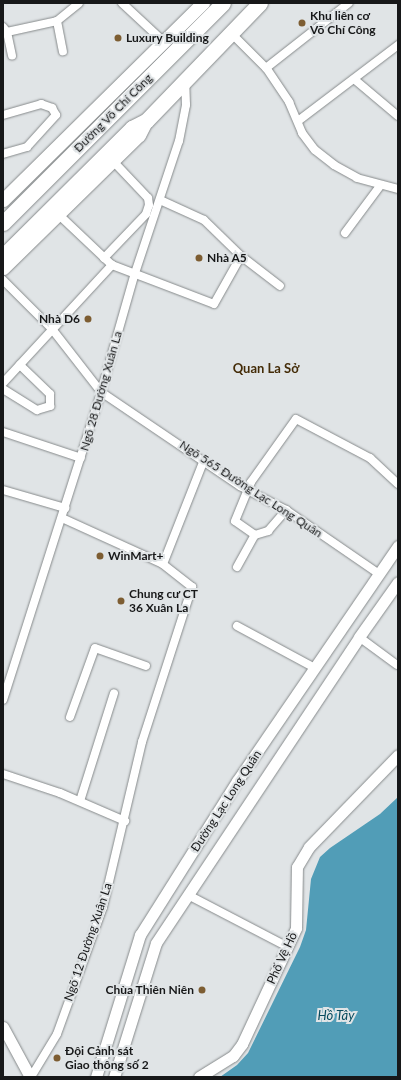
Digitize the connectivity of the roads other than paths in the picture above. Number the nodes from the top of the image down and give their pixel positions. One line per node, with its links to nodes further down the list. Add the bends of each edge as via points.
1 (79, 3): 7 (street)
2 (122, 3): 10 (street)
3 (203, 3): 10 (main road, Đường Võ Chí Công)
4 (223, 3): 28 (highway, Đường Võ Chí Công)
5 (260, 3): 9 (highway, Đường Võ Chí Công)
6 (349, 3): 14 (street)
7 (57, 21): 8 (street); 12 (street)
8 (5, 29): 13 (street)
9 (230, 32): 14 (street); 15 (highway, Đường Võ Chí Công)
10 (164, 42): 25 (main road, Đường Võ Chí Công)
11 (398, 45): 16 (street)
12 (64, 51)
13 (12, 55)
14 (266, 68): 20 (street, via 290,102)
15 (185, 79): 19 (highway, Đường Võ Chí Công); 26 (street, Ngõ 28 Đường Xuân La, via 186,105 179,141)
16 (354, 79): 18 (street); 20 (street)
17 (3, 115): 21 (street, via 41,104 52,108 56,115 27,147)
18 (398, 116)
19 (146, 121): 22 (main road, Đường Võ Chí Công, via 140,134); 30 (highway, Đường Võ Chí Công, via 132,128)
20 (298, 121): 23 (street, via 302,133 315,150 357,178)
21 (3, 154)
22 (113, 161): 27 (main road, Đường Võ Chí Công); 32 (street, via 144,193 149,206 146,214)
23 (380, 186): 24 (street); 29 (street)
24 (398, 189)
25 (3, 200)
26 (160, 200): 31 (street, via 204,220); 35 (street, Ngõ 28 Đường Xuân La)
27 (58, 214): 32 (street); 34 (main road, Đường Võ Chí Công)
28 (3, 223)
29 (345, 233)
30 (3, 256)
31 (241, 256): 35 (street, via 214,304); 37 (street)
32 (104, 258): 33 (street)
33 (112, 265): 35 (street); 38 (street)
34 (3, 268)
35 (135, 273): 42 (street, Ngõ 28 Đường Xuân La)
36 (3, 280): 38 (street, Ngõ 565 Đường Lạc Long Quân)
37 (280, 286)
38 (52, 329): 39 (street); 42 (street, Ngõ 565 Đường Lạc Long Quân)
39 (20, 364): 40 (street); 41 (street, via 50,394 50,406 37,410)
40 (3, 383)
41 (3, 389)
42 (101, 392): 44 (street, Ngõ 28 Đường Xuân La); 45 (street, Ngõ 565 Đường Lạc Long Quân)
43 (3, 432): 44 (street)
44 (81, 458): 49 (street, Ngõ 28 Đường Xuân La)
45 (204, 460): 48 (street, Ngõ 565 Đường Lạc Long Quân); 54 (street)
46 (398, 484): 48 (street, via 370,458 296,419 251,482)
47 (3, 490): 49 (street)
48 (249, 490): 50 (street, Ngõ 565 Đường Lạc Long Quân); 52 (street, via 235,521)
49 (65, 508): 51 (street, Ngõ 28 Đường Xuân La)
50 (286, 510): 52 (street, via 268,531); 56 (street, Ngõ 565 Đường Lạc Long Quân)
51 (62, 518): 54 (street); 64 (street, Ngõ 28 Đường Xuân La)
52 (255, 535): 55 (street)
53 (398, 547): 56 (main road, Đường Lạc Long Quân)
54 (163, 564): 69 (street, Ngõ 12 Đường Xuân La, via 192,587 142,742)
55 (237, 567)
56 (379, 574): 62 (main road, Đường Lạc Long Quân)
57 (398, 582): 59 (main road, Đường Lạc Long Quân)
58 (237, 626): 62 (street)
59 (359, 637): 60 (street); 70 (main road, Đường Lạc Long Quân)
60 (397, 665)
61 (146, 666): 65 (street, via 95,648)
62 (315, 668): 74 (main road, Đường Lạc Long Quân, via 237,781 140,935)
63 (114, 693): 68 (street)
64 (3, 700)
65 (70, 717)
66 (398, 755): 71 (main road, Phố Vệ Hồ, via 309,847 297,867 298,919)
67 (3, 774): 68 (street)
68 (80, 801): 69 (street)
69 (125, 821): 73 (street, Ngõ 12 Đường Xuân La, via 103,907 57,1034)
70 (188, 895): 71 (street); 75 (main road, Đường Lạc Long Quân, via 156,943)
71 (288, 947): 76 (main road, Phố Vệ Hồ, via 238,1051)
72 (3, 1027): 73 (main road)
73 (30, 1077)
74 (96, 1077)
75 (114, 1077)
76 (199, 1077)

